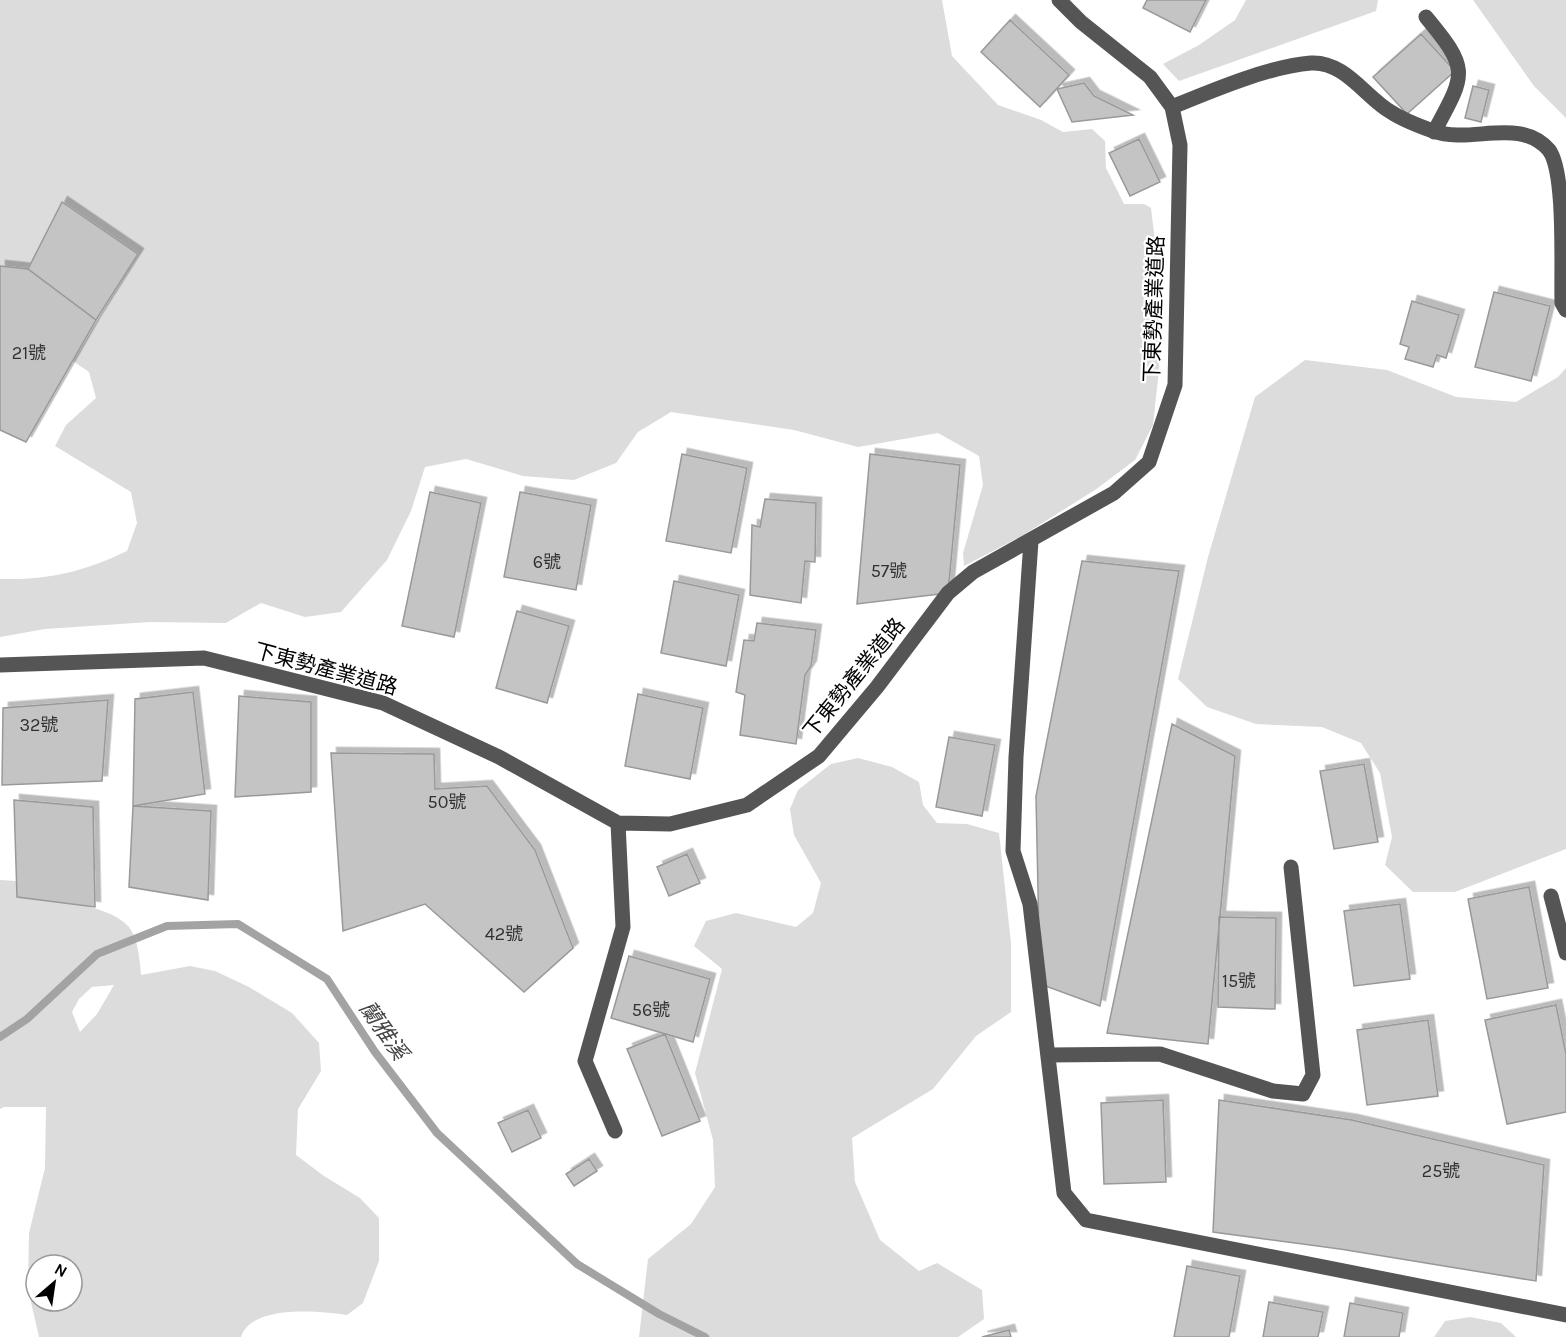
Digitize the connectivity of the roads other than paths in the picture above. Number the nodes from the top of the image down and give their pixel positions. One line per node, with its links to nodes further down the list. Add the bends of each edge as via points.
1 (1059, 0): 3 (street, 下東勢產業道路, via 1150,77)
2 (1426, 17): 4 (street, via 1454,51 1459,67 1457,90)
3 (1172, 107): 4 (street, via 1224,86 1313,63 1335,69 1390,112); 6 (street, 下東勢產業道路, via 1180,145 1175,385 1160,435 1149,462 1114,493)
4 (1434, 132): 5 (street, via 1466,137 1509,132 1534,136 1551,152 1562,184 1562,303)
5 (1566, 310)
6 (1031, 541): 8 (street, 下東勢產業道路, via 973,572 948,593 819,756 747,806 670,824); 12 (street, via 1013,851 1030,904)
7 (0, 665): 8 (street, 下東勢產業道路, via 204,658 383,703 499,757)
8 (618, 823): 13 (street, via 623,927 585,1061)
9 (1291, 867): 12 (street, via 1313,1075 1303,1094 1273,1090 1160,1054)
10 (1551, 896): 11 (street)
11 (1566, 953)
12 (1048, 1055): 14 (street, via 1064,1192 1086,1220)
13 (615, 1131)
14 (1566, 1315)

